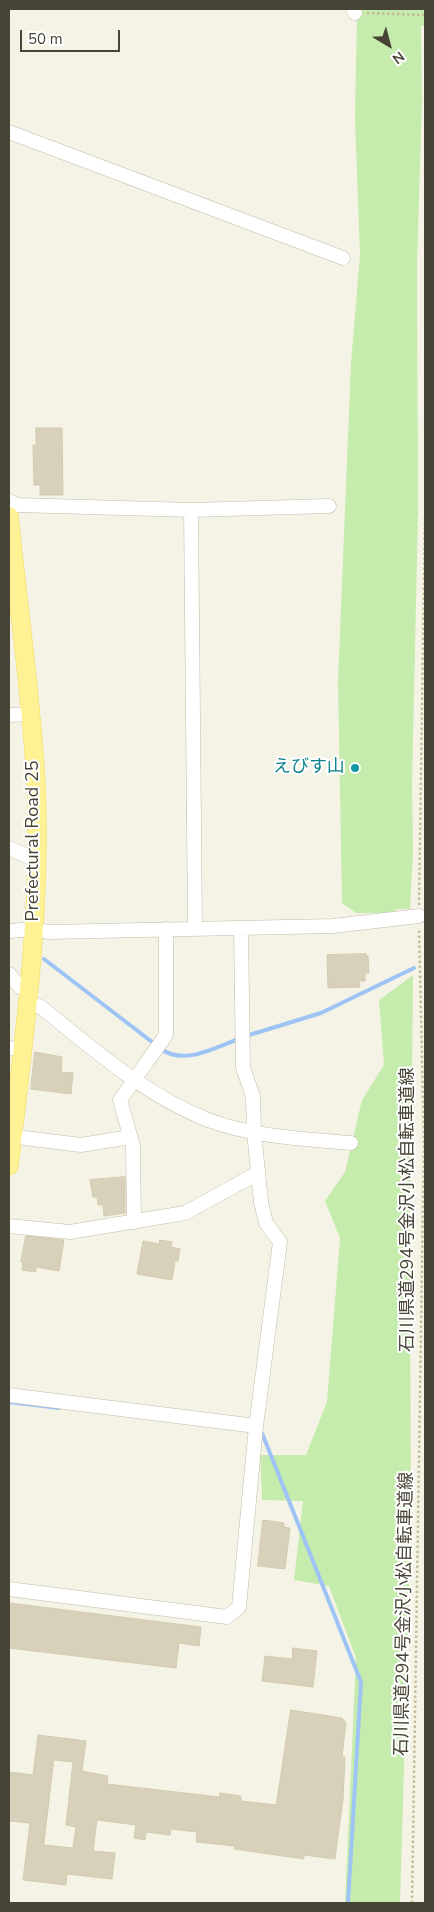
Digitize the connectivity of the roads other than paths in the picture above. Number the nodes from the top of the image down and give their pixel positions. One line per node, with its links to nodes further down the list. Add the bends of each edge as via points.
1 (9, 132): 2 (street)
2 (343, 258)
3 (9, 502): 5 (street, via 17,505)
4 (329, 506): 5 (street)
5 (191, 510): 12 (street)
6 (9, 516): 7 (main road, Prefectural Road 25)
7 (30, 714): 8 (street); 10 (main road, Prefectural Road 25, via 36,783)
8 (9, 715)
9 (9, 848): 10 (street)
10 (36, 860): 14 (main road, Prefectural Road 25)
11 (419, 916): 13 (street, via 333,926)
12 (195, 928): 13 (street); 15 (street)
13 (241, 928): 21 (street, via 242,1068 253,1096)
14 (34, 929): 15 (street, via 48,932); 16 (street); 18 (main road, Prefectural Road 25)
15 (166, 929): 20 (street, via 166,1035)
16 (9, 931)
17 (9, 974): 18 (street)
18 (29, 997): 19 (main road, Prefectural Road 25); 20 (street)
19 (16, 1049): 22 (main road, Prefectural Road 25)
20 (134, 1078): 21 (street, via 160,1097 209,1120); 23 (street, via 120,1100)
21 (254, 1132): 24 (street, via 274,1137); 26 (street)
22 (10, 1136): 23 (street, via 81,1146); 25 (main road, Prefectural Road 25)
23 (130, 1136): 27 (street, via 133,1146)
24 (351, 1143)
25 (9, 1166)
26 (258, 1173): 27 (street, via 185,1214); 30 (street, via 266,1223 280,1242)
27 (134, 1222): 28 (street, via 70,1232)
28 (9, 1226)
29 (9, 1395): 30 (street)
30 (256, 1426): 31 (street, via 239,1607 227,1617)
31 (9, 1589)

